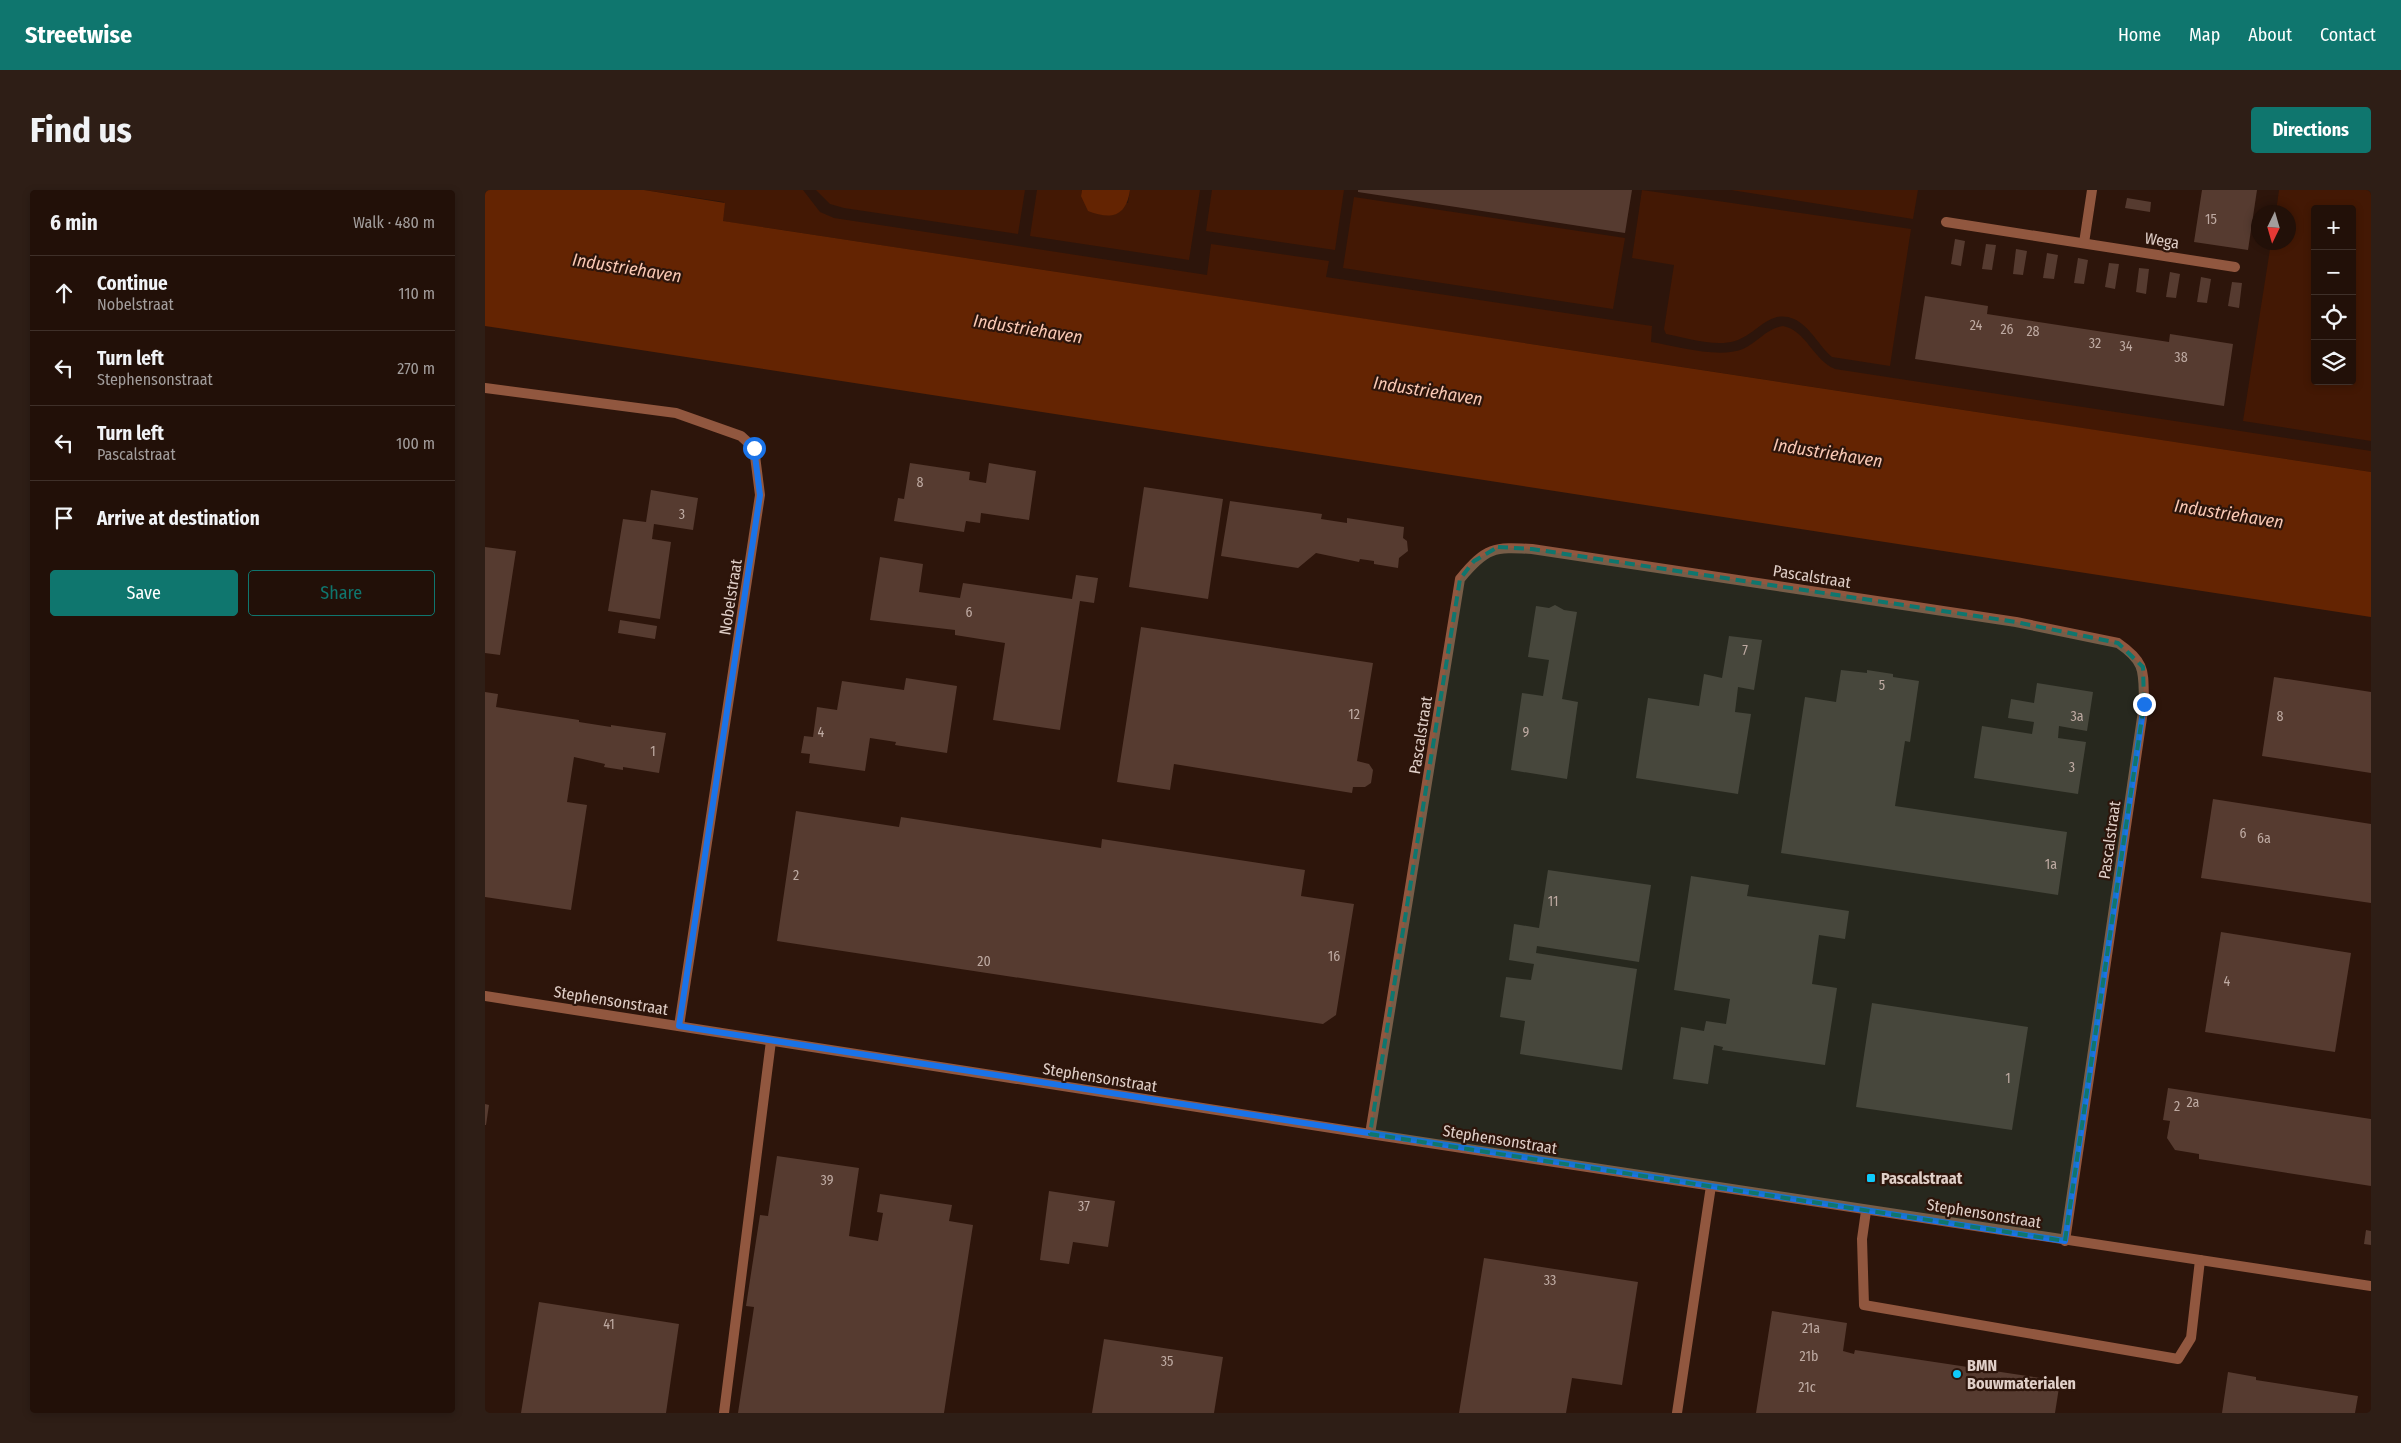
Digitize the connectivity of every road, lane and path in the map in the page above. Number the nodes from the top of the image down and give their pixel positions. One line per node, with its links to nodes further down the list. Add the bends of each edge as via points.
1 (2092, 190): 3 (street)
2 (1946, 222): 3 (street, Wega)
3 (2084, 243): 4 (street, Wega)
4 (2235, 267)
5 (485, 388): 7 (street, Nobelstraat, via 676,413 741,436 754,448 760,495)
6 (485, 996): 7 (street, Stephensonstraat)
7 (679, 1026): 8 (street, Stephensonstraat)
8 (771, 1041): 9 (street, Stephensonstraat); 15 (street)
9 (1370, 1134): 10 (street, Stephensonstraat); 12 (street, Pascalstraat, via 1460,578 1474,561 1498,547 1532,549 2016,622 2118,643 2132,652 2143,667 2144,704)
10 (1711, 1186): 11 (street, Stephensonstraat); 16 (street)
11 (1866, 1211): 12 (street, Stephensonstraat); 13 (street, via 1862,1239 1864,1305 2178,1359 2191,1338)
12 (2065, 1241): 13 (street, Stephensonstraat)
13 (2200, 1260): 14 (street, Stephensonstraat)
14 (2371, 1286)
15 (724, 1413)
16 (1677, 1413)

